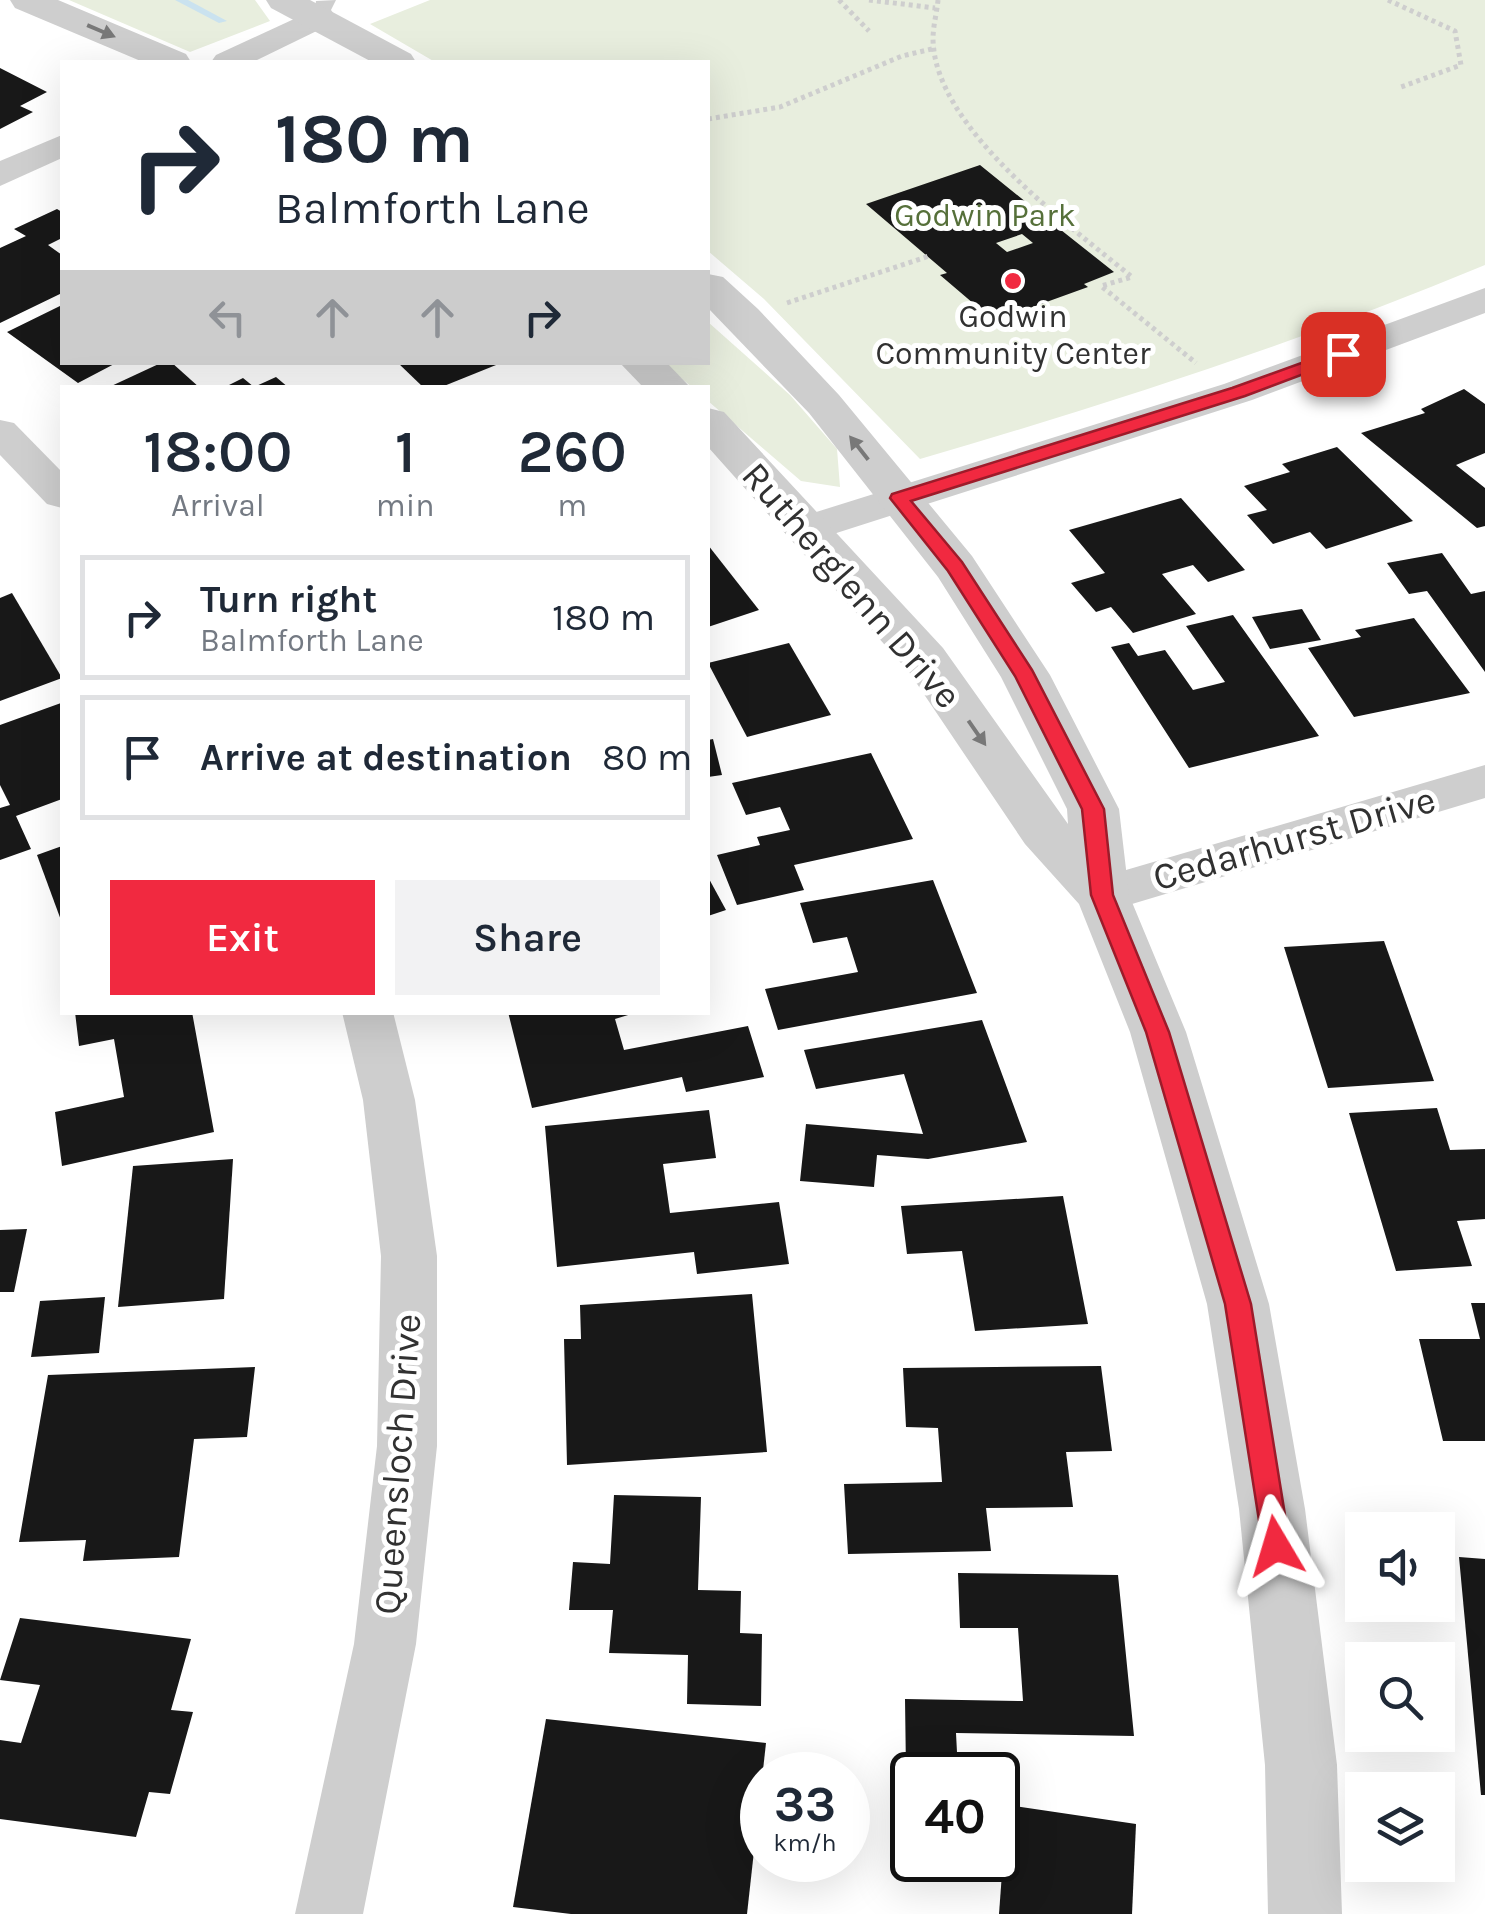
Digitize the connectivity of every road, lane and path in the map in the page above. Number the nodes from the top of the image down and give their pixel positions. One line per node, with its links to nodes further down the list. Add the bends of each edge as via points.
1 (28, 0): 11 (street, one-way to 11)
2 (284, 0): 7 (street)
3 (839, 0): 9 (path)
4 (869, 0): 8 (path)
5 (938, 0): 8 (path)
6 (1388, 0): 14 (path, via 1454,31 1461,65)
7 (324, 8): 12 (street); 13 (street)
8 (935, 8): 10 (path)
9 (869, 31)
10 (936, 48): 15 (path, via 914,50 794,101); 24 (path, via 951,95 1000,165 1132,277 1101,286)
11 (169, 60)
12 (232, 60)
13 (395, 60)
14 (1401, 88)
15 (710, 119)
16 (60, 145): 17 (street)
17 (0, 176)
18 (929, 256): 21 (path)
19 (710, 288): 21 (street, Rutherglenn Drive)
20 (1485, 298): 24 (street)
21 (744, 318): 28 (street, Rutherglenn Drive, one-way to 21)
22 (643, 365): 23 (street)
23 (667, 385)
24 (1238, 392): 28 (street)
25 (710, 423): 29 (street, Rutherglenn Drive)
26 (0, 432): 27 (street)
27 (60, 493)
28 (899, 498): 29 (street); 31 (street, Rutherglenn Drive, via 956,566 1025,675 1093,809)
29 (809, 528): 31 (street, Rutherglenn Drive, one-way to 31, via 926,660 1044,830)
30 (1485, 782): 31 (street, Cedarhurst Drive)
31 (1102, 895): 34 (street, Rutherglenn Drive, via 1158,1032 1238,1304 1272,1510 1302,1765)
32 (368, 1015): 33 (street, Queensloch Drive, via 389,1100 409,1256 407,1446 385,1644)
33 (329, 1914)
34 (1305, 1914)

